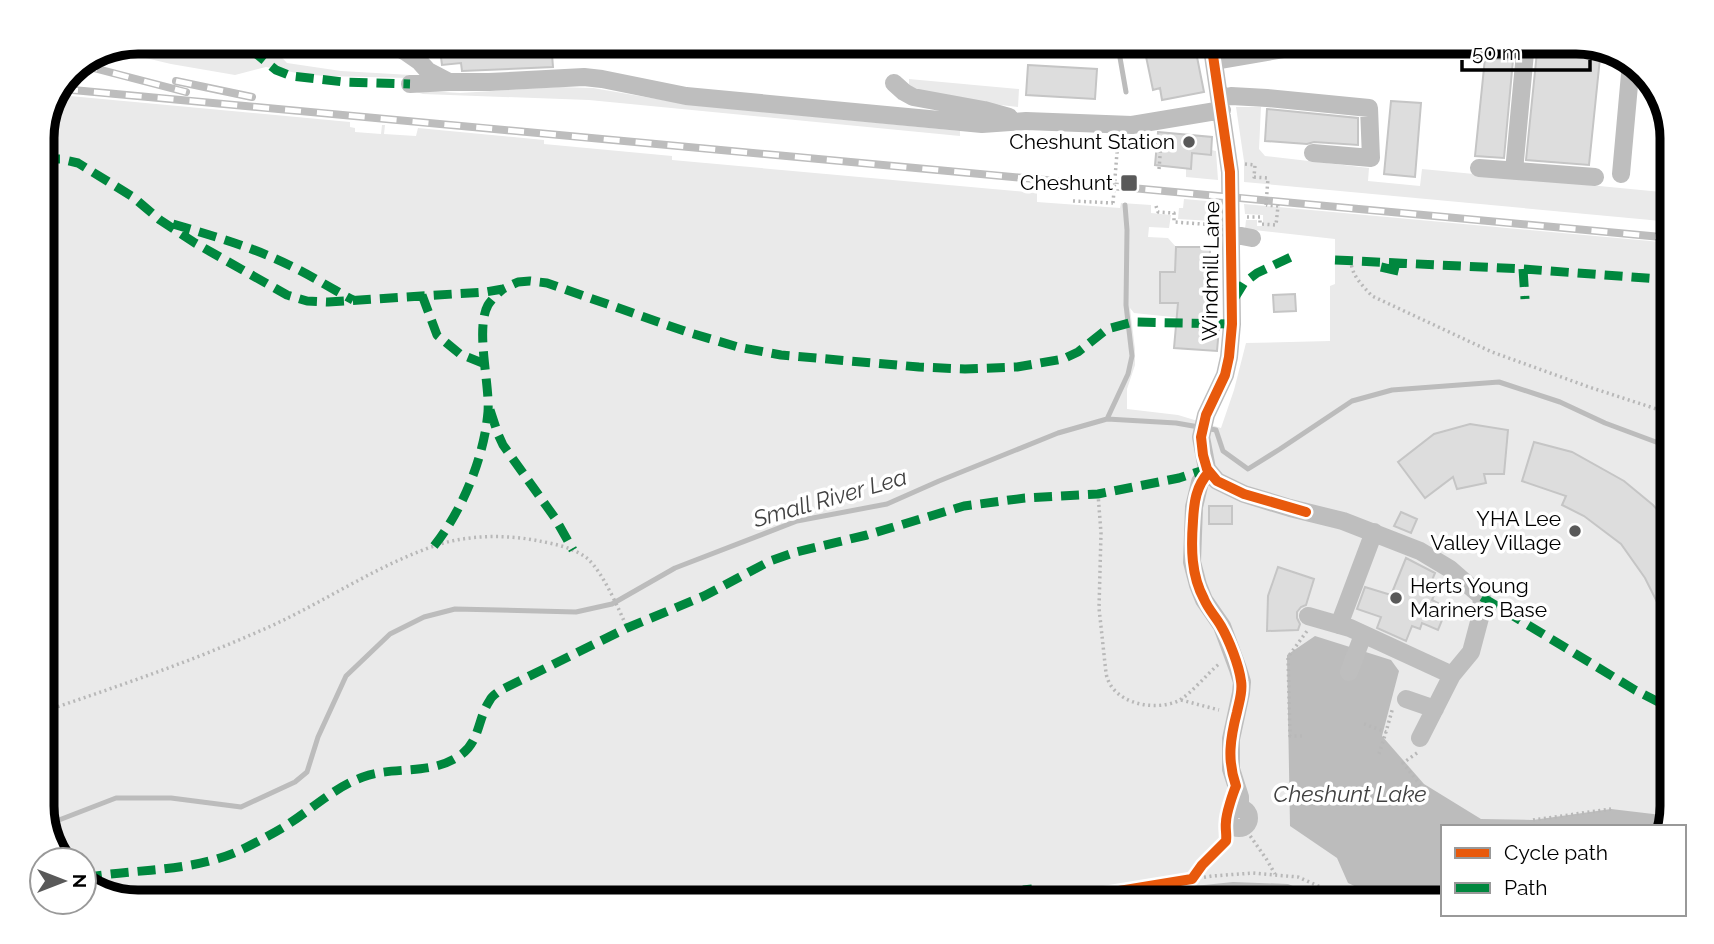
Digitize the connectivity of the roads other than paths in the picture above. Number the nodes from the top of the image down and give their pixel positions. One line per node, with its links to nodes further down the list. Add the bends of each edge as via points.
1 (409, 54): 7 (street)
2 (1214, 54): 5 (street, Windmill Lane)
3 (1255, 54): 5 (street)
4 (1526, 54): 14 (street)
5 (1215, 61): 10 (street, Windmill Lane)
6 (1630, 74): 15 (street)
7 (449, 82): 9 (street); 11 (street, via 584,77 686,96 982,124)
8 (894, 83): 11 (street, via 913,97)
9 (410, 84)
10 (1221, 104): 11 (street, via 1132,125); 12 (street, via 1231,96 1369,108 1371,158); 17 (street, Windmill Lane, via 1230,172)
11 (1026, 121)
12 (1313, 153)
13 (1479, 168): 14 (street)
14 (1514, 171): 16 (street)
15 (1620, 174)
16 (1595, 177)
17 (1227, 230): 18 (street); 19 (street, Windmill Lane, via 1232,324 1225,375 1201,437)
18 (1258, 231)
19 (1209, 472): 20 (street, via 1244,494); 29 (street, via 1200,482 1194,506 1192,562 1204,600 1222,626 1242,682 1231,739)
20 (1374, 532): 22 (street); 25 (street, via 1450,569 1482,597 1471,652)
21 (1312, 617): 22 (street)
22 (1339, 625): 23 (street)
23 (1363, 635): 24 (street); 25 (street)
24 (1349, 672)
25 (1452, 675): 27 (street)
26 (1401, 697): 27 (street)
27 (1435, 709): 28 (street)
28 (1420, 738)
29 (1236, 786): 30 (street, via 1240,809 1248,816); 31 (street)
30 (1244, 827)
31 (1226, 841)

